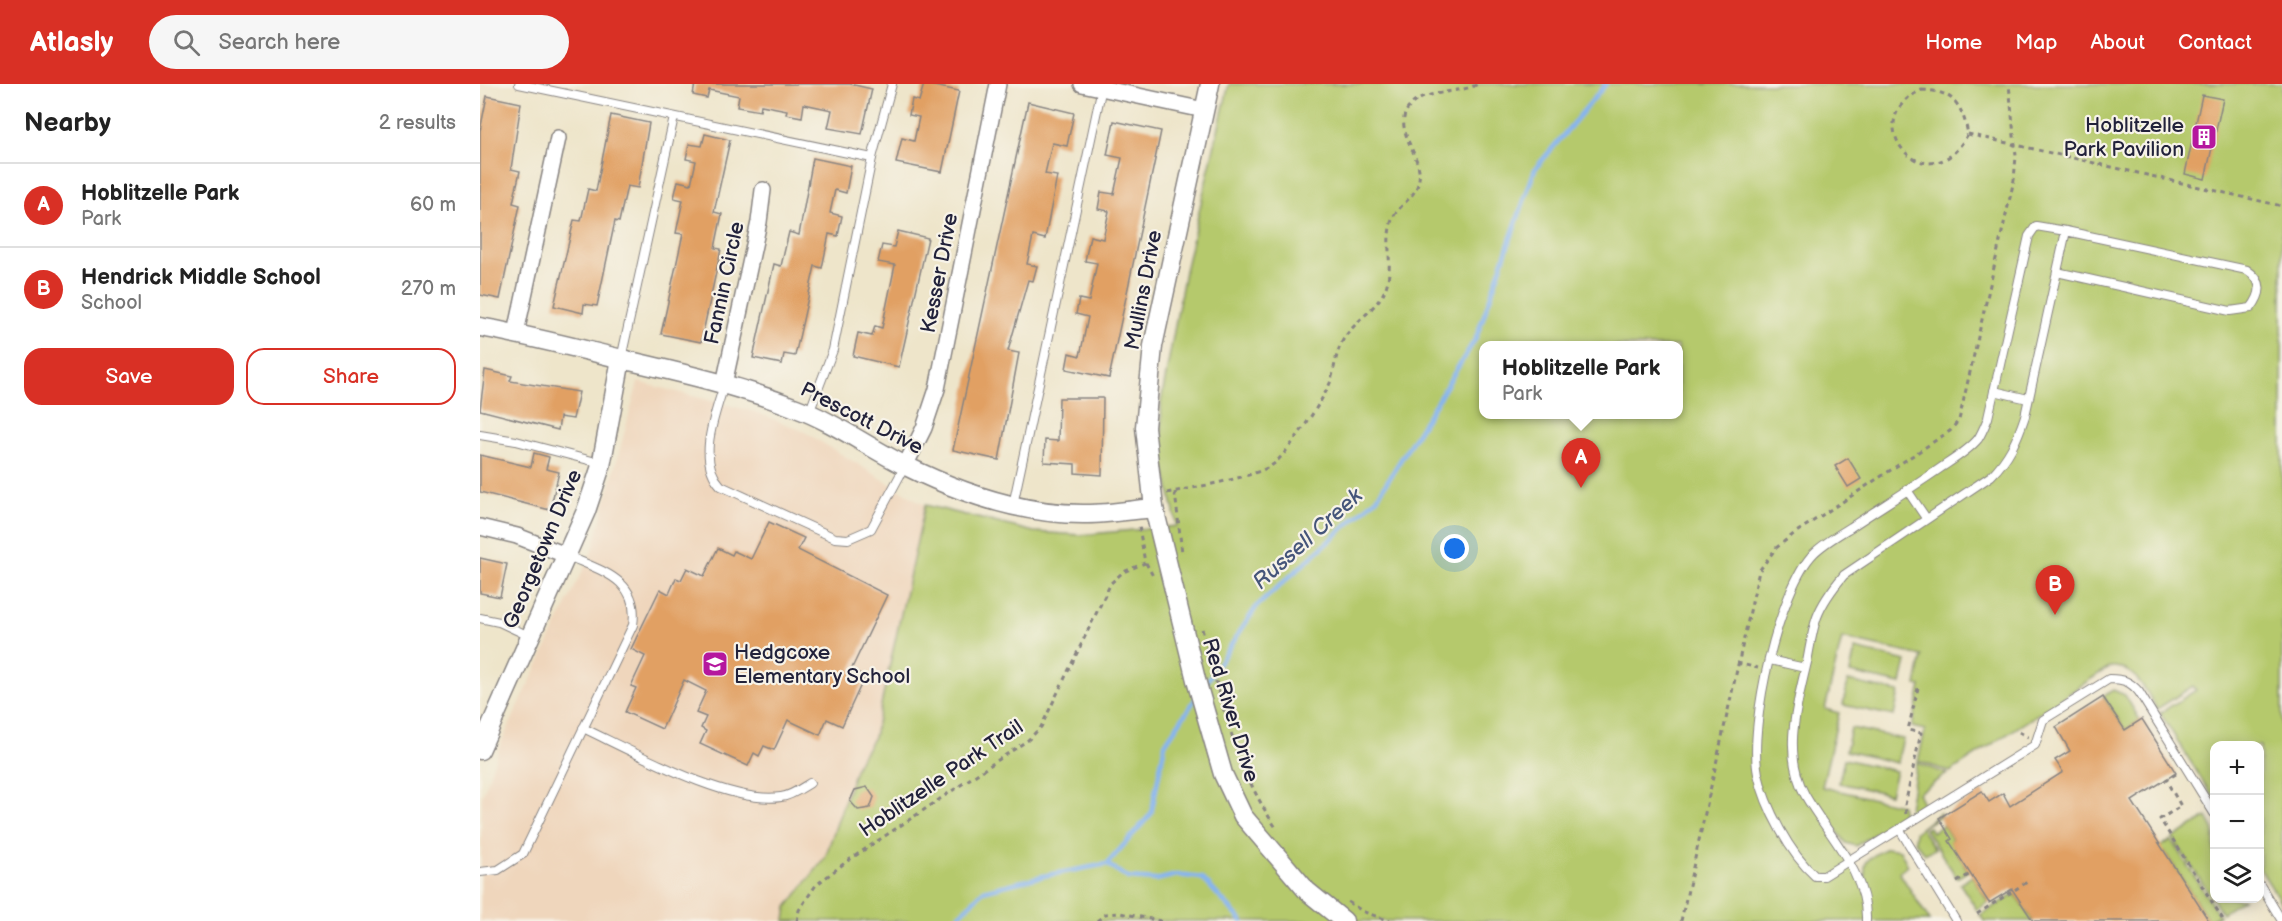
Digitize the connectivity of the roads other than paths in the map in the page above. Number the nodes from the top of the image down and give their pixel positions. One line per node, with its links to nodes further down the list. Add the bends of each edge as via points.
1 (519, 84): 8 (lane)
2 (891, 84): 10 (lane)
3 (998, 84): 23 (street, Kesser Drive, via 937,389)
4 (1082, 84): 6 (street)
5 (1210, 84): 7 (street, Mullins Drive)
6 (1102, 86): 7 (street); 25 (lane)
7 (1204, 110): 26 (street, Mullins Drive, via 1153,346 1145,427)
8 (674, 117): 10 (lane); 16 (lane)
9 (558, 138): 15 (street)
10 (872, 158): 20 (lane, via 833,350)
11 (763, 190): 17 (street, Fannin Circle)
12 (2066, 231): 13 (lane); 13 (lane, via 2247,270 2260,284 2260,297 2251,308 2230,311); 18 (lane, via 2036,226 2029,236)
13 (2057, 272): 19 (lane)
14 (480, 327): 15 (street, Prescott Drive)
15 (516, 333): 16 (street, Prescott Drive)
16 (621, 358): 17 (street, Prescott Drive); 22 (street, Georgetown Drive)
17 (724, 384): 20 (street, Prescott Drive); 23 (lane, via 708,450 714,479 721,486 825,534 848,539 871,529)
18 (1994, 391): 19 (lane); 24 (lane, via 1978,439)
19 (2028, 399): 27 (lane, via 2016,443 2005,463)
20 (809, 413): 23 (street, Prescott Drive)
21 (480, 435): 22 (lane)
22 (602, 463): 29 (street, Georgetown Drive)
23 (905, 466): 25 (street, Prescott Drive, via 951,487)
24 (1907, 490): 27 (lane); 32 (lane, via 1831,540 1806,563 1785,601)
25 (1013, 505): 26 (street, Prescott Drive, via 1086,514)
26 (1155, 508): 43 (street, Red River Drive, via 1220,763 1243,816 1307,891)
27 (1926, 518): 33 (lane, via 1844,575 1817,618)
28 (480, 527): 29 (street)
29 (568, 556): 31 (street, Georgetown Drive); 35 (lane, via 626,588 635,611 633,625)
30 (480, 618): 31 (lane)
31 (530, 636): 34 (street, Georgetown Drive)
32 (1770, 660): 33 (lane); 40 (lane, via 1757,727 1757,772 1766,802 1804,867 1815,876 1824,876)
33 (1805, 668): 40 (lane, via 1792,741 1796,768 1804,794)
34 (485, 719): 36 (street, Georgetown Drive)
35 (583, 728): 37 (lane, via 704,783 761,799 784,797); 41 (lane, via 523,854 498,870)
36 (480, 750)
37 (810, 783)
38 (2210, 807): 39 (lane, via 2132,683 2109,679 2043,720 2035,745)
39 (1900, 830): 40 (lane); 45 (lane)
40 (1849, 862): 44 (lane, via 1862,895)
41 (480, 872)
42 (2264, 893): 46 (lane)
43 (1344, 921)
44 (1866, 921)
45 (1956, 921)
46 (2282, 921)

